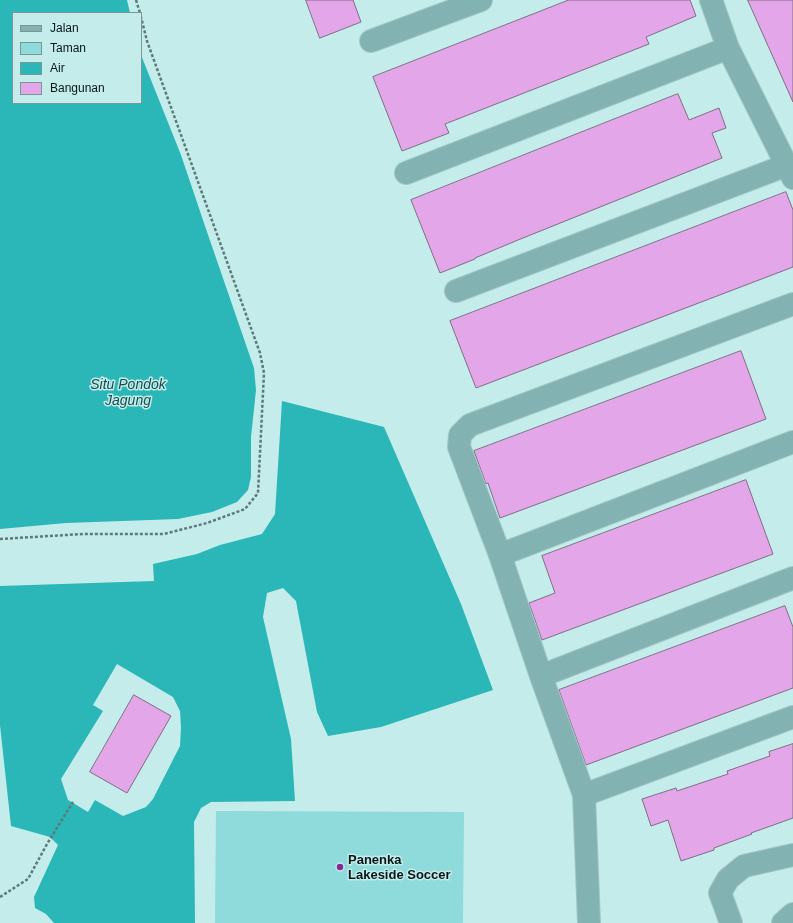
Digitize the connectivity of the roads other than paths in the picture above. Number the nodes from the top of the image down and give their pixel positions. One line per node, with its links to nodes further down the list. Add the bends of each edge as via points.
1 (481, 0): 3 (street)
2 (711, 0): 4 (street)
3 (372, 41)
4 (728, 48): 5 (street); 6 (street)
5 (790, 171): 7 (street)
6 (406, 173)
7 (456, 291)
8 (793, 304): 10 (street, via 470,425 460,436 459,447)
9 (793, 442): 10 (street)
10 (500, 555): 12 (street)
11 (793, 578): 12 (street)
12 (541, 676): 14 (street)
13 (793, 717): 14 (street)
14 (584, 794): 17 (street)
15 (793, 855): 18 (street, via 744,866 728,879 720,893)
16 (793, 914): 19 (street)
17 (589, 923)
18 (731, 923)
19 (782, 923)

